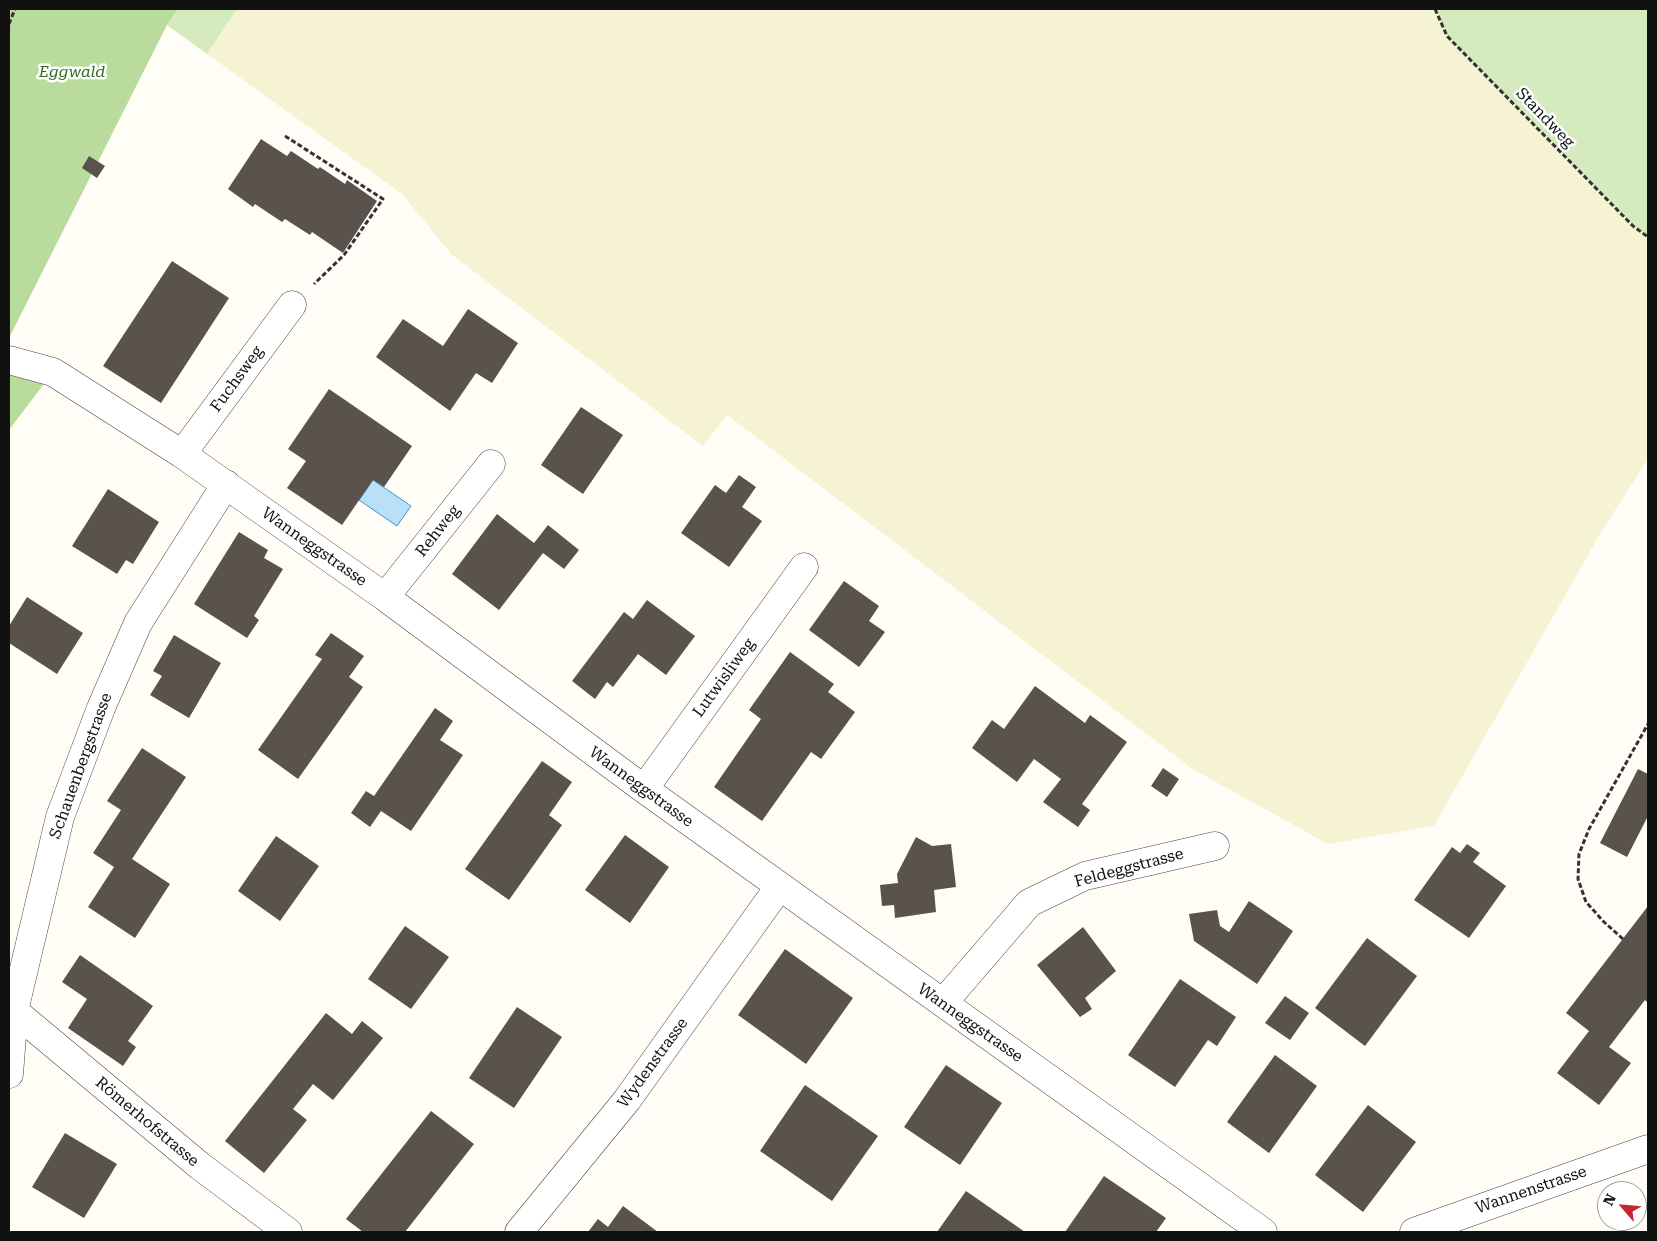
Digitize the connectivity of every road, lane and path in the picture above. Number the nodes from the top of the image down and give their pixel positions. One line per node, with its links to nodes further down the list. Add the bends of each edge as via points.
1 (15, 9): 3 (path)
2 (1435, 9): 5 (path, Standweg, via 1447,36 1633,226)
3 (9, 24)
4 (285, 136): 6 (path, via 383,199 344,255)
5 (1648, 237)
6 (292, 305): 8 (street, Fuchsweg)
7 (9, 360): 8 (street, Wanneggstrasse, via 52,372)
8 (182, 454): 10 (street, Wanneggstrasse)
9 (491, 464): 12 (street, Rehweg)
10 (226, 484): 12 (street, Wanneggstrasse); 19 (street, Schauenbergstrasse, via 138,623 101,708 60,817)
11 (804, 567): 14 (street, Lutwisliweg)
12 (385, 598): 14 (street, Wanneggstrasse)
13 (1648, 724): 17 (path, via 1589,829 1579,854 1578,879 1586,902)
14 (644, 789): 16 (street, Wanneggstrasse)
15 (1214, 846): 18 (street, Feldeggstrasse, via 1085,876 1029,903)
16 (779, 887): 18 (street, Wanneggstrasse); 23 (street, Wydenstrasse, via 627,1100)
17 (1622, 939)
18 (943, 1003): 24 (street, Wanneggstrasse)
19 (11, 1010): 20 (street, Schauenbergstrasse); 22 (street, Römerhofstrasse, via 200,1166)
20 (9, 1074)
21 (1648, 1149): 25 (street, Wannenstrasse)
22 (288, 1232)
23 (519, 1232)
24 (1263, 1232)
25 (1414, 1232)

